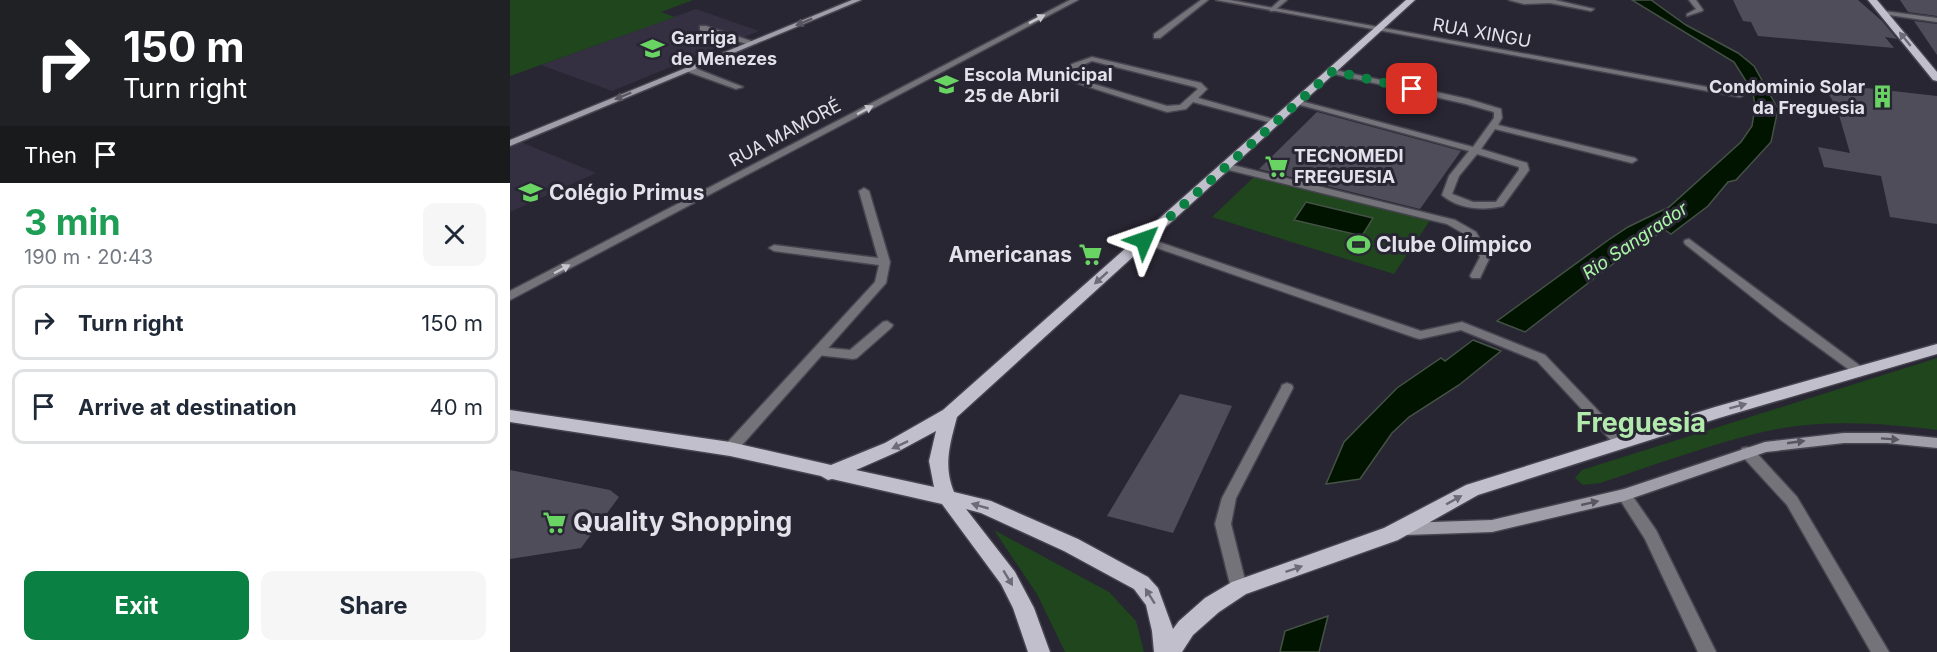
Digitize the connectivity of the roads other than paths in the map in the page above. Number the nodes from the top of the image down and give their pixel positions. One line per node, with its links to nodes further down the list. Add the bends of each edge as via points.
1 (858, 0): 18 (street, one-way to 18)
2 (1075, 0): 38 (street, RUA MAMORÉ, one-way to 2)
3 (1205, 0): 17 (street)
4 (1219, 0): 11 (street, RUA XINGU)
5 (1284, 0): 11 (street)
6 (1411, 0): 16 (main road)
7 (1512, 0): 10 (street, via 1550,1)
8 (1692, 0): 13 (street, via 1700,10)
9 (1872, 0): 12 (main road)
10 (1591, 9)
11 (1272, 10): 16 (street, RUA XINGU)
12 (1884, 13): 14 (street); 21 (main road, one-way to 12)
13 (1689, 15)
14 (1937, 20)
15 (703, 28): 18 (street)
16 (1380, 29): 20 (main road); 23 (street, RUA XINGU)
17 (1157, 36)
18 (753, 43): 19 (street)
19 (690, 69): 22 (street); 28 (street, one-way to 28)
20 (1333, 71): 25 (main road); 27 (street, via 1490,107 1498,111)
21 (1937, 78)
22 (739, 87)
23 (1740, 95)
24 (1194, 100): 24 (street, via 1184,107 1167,109 1062,77 1085,61 1098,60 1198,85 1203,89); 26 (street)
25 (1297, 103): 26 (main road); 29 (street)
26 (1276, 121): 31 (main road)
27 (1492, 126): 29 (street); 30 (street)
28 (510, 143)
29 (1475, 150): 29 (street, via 1524,165 1499,204 1488,207 1461,203 1447,195 1447,187)
30 (1632, 160)
31 (1224, 166): 33 (main road); 37 (street, via 1451,222 1472,234 1485,257)
32 (864, 191): 36 (street)
33 (1144, 240): 44 (main road, one-way to 44); 46 (street, via 1420,335 1462,326 1541,358)
34 (1689, 242): 42 (street)
35 (774, 248): 36 (street)
36 (885, 262): 41 (street, via 880,283)
37 (1476, 276)
38 (510, 296)
39 (887, 325): 41 (street, via 854,355)
40 (1937, 349): 42 (main road)
41 (818, 351): 48 (street)
42 (1859, 371): 46 (main road, one-way to 42)
43 (1287, 388): 54 (street, via 1228,498 1223,524)
44 (949, 414): 50 (main road, one-way to 50, via 908,441); 52 (main road, via 938,470)
45 (510, 416): 48 (main road)
46 (1622, 443): 53 (main road, one-way to 46, via 1472,490)
47 (1937, 443): 49 (street, one-way to 47, via 1844,438)
48 (730, 449): 50 (main road)
49 (1747, 452): 51 (street); 59 (street, via 1792,501)
50 (828, 473): 52 (main road)
51 (1624, 495): 53 (street, one-way to 51, via 1492,526); 58 (street, via 1651,535)
52 (947, 498): 55 (main road, one-way to 55, via 1021,598); 56 (main road, one-way to 52, via 1156,605 1141,583 1108,563 984,506)
53 (1403, 529): 54 (main road, one-way to 53)
54 (1239, 588): 57 (main road, via 1186,628)
55 (1039, 652)
56 (1165, 652)
57 (1170, 652)
58 (1707, 652)
59 (1880, 652)

